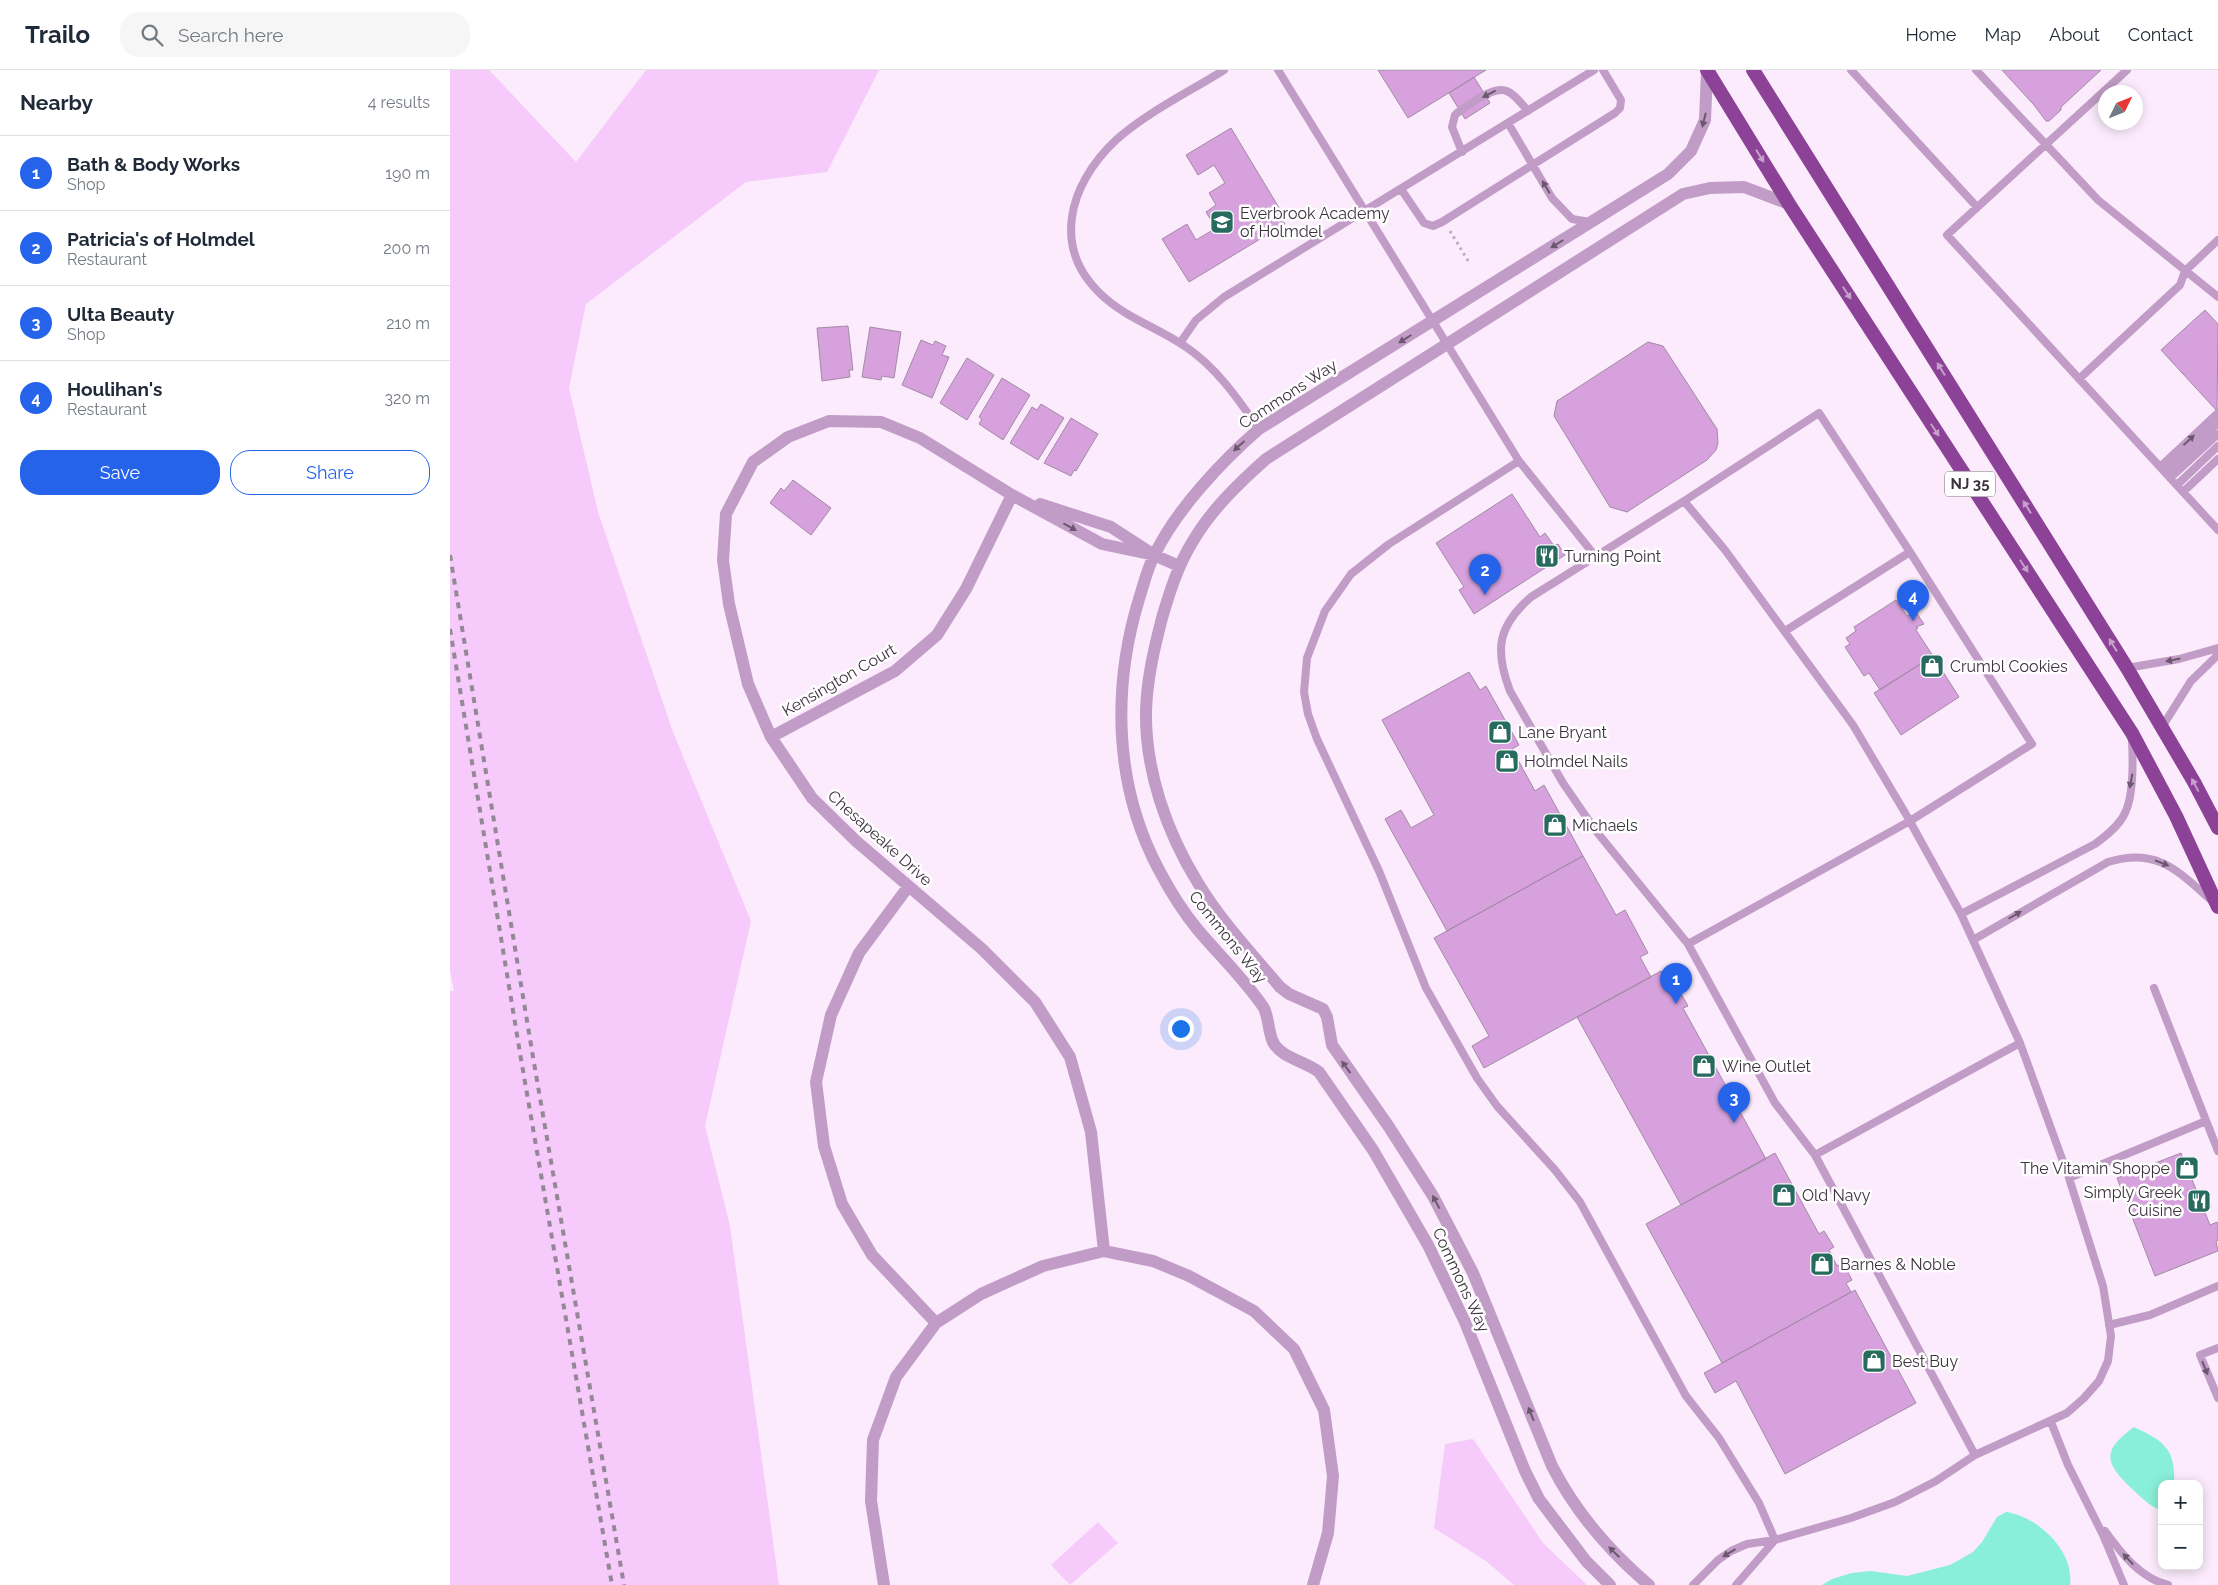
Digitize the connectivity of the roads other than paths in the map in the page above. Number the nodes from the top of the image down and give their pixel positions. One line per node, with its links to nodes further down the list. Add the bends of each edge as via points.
1 (1224, 70): 24 (lane, via 1116,140 1099,158 1084,182 1072,214 1070,227 1077,261 1092,284 1115,306)
2 (1278, 70): 18 (lane)
3 (1594, 70): 10 (lane)
4 (1603, 70): 14 (lane, via 1621,100 1620,108)
5 (1753, 70): 47 (highway, NJ 35, one-way to 5)
6 (1851, 70): 17 (lane)
7 (1976, 70): 12 (lane)
8 (2127, 70): 12 (lane)
9 (1707, 71): 16 (highway, NJ 35, one-way to 16); 19 (street, Commons Way, one-way to 19, via 1705,120 1691,151 1668,174)
10 (1528, 111): 11 (lane); 13 (lane, one-way to 13, via 1513,94 1506,90 1493,90 1455,115 1452,127)
11 (1508, 123): 13 (lane); 14 (lane)
12 (2045, 144): 17 (lane); 21 (lane, via 2098,200)
13 (1462, 152): 15 (lane)
14 (1532, 164): 15 (lane, via 1433,226 1424,223); 19 (lane, one-way to 14, via 1572,219 1562,210)
15 (1401, 190): 18 (lane)
16 (1789, 204): 25 (street, Commons Way, via 1744,187 1710,188 1683,194); 49 (highway, NJ 35, one-way to 49)
17 (1977, 207): 26 (lane, via 1947,235)
18 (1365, 212): 23 (lane); 24 (lane, via 1214,304 1196,320)
19 (1592, 222): 23 (street, Commons Way, one-way to 23)
20 (2218, 240): 21 (lane)
21 (2185, 271): 22 (lane); 26 (lane, via 2180,284)
22 (2218, 297)
23 (1432, 322): 25 (lane); 29 (street, Commons Way, one-way to 29)
24 (1180, 343): 29 (lane, via 1215,371)
25 (1447, 346): 33 (lane); 43 (street, Commons Way, via 1266,459 1207,521)
26 (2079, 379): 34 (lane)
27 (2218, 412): 34 (lane, one-way to 27)
28 (2218, 423): 34 (lane)
29 (1259, 429): 41 (street, Commons Way, one-way to 41, via 1214,473 1184,509)
30 (2218, 434): 34 (lane)
31 (2218, 446): 35 (lane)
32 (2218, 459): 36 (lane)
33 (1519, 460): 42 (lane); 73 (lane, via 1388,544 1350,574 1325,611 1307,658 1304,692 1308,714 1316,739 1376,863 1426,988 1472,1070 1497,1106 1580,1202 1686,1396 1759,1503)
34 (2165, 472): 35 (lane)
35 (2177, 485): 36 (lane)
36 (2183, 492): 39 (lane)
37 (1012, 495): 41 (street, Chesapeake Drive, via 1111,527); 41 (street, Chesapeake Drive, one-way to 41, via 1102,544); 50 (street, Kensington Court, via 966,589 937,635 895,671); 50 (street, Chesapeake Drive, via 920,438 881,422 829,421 788,437 753,462 726,514 723,560 728,604 748,684)
38 (1684, 501): 40 (lane, via 1819,412); 42 (lane); 44 (lane)
39 (2218, 530)
40 (1910, 552): 44 (lane); 51 (lane, via 2032,744)
41 (1154, 555): 43 (street); 76 (street, Commons Way, via 1132,624 1123,669 1120,732 1132,801 1150,851 1183,909 1264,1008 1278,1049 1318,1072 1374,1150 1428,1245 1461,1314 1539,1500 1586,1561)
42 (1596, 557): 57 (lane, via 1531,597 1516,610 1506,624 1502,639 1504,675 1563,783 1604,842)
43 (1179, 566): 77 (street, Commons Way, one-way to 43, via 1588,1525 1562,1487 1474,1273 1433,1196 1332,1045 1325,1013 1319,1006 1284,991 1227,923 1198,883 1168,825 1149,749 1146,712 1156,640)
44 (1785, 631): 51 (lane, via 1853,725)
45 (2218, 648): 47 (lane, one-way to 47)
46 (2218, 655): 48 (lane, via 2191,681)
47 (2127, 668): 48 (highway, NJ 35)
48 (2162, 727): 52 (highway, NJ 35, one-way to 48)
49 (2132, 733): 54 (highway, NJ 35); 55 (lane, one-way to 55, via 2133,774 2125,813 2110,832 2095,844)
50 (771, 737): 53 (street, Chesapeake Drive, via 812,798)
51 (1910, 821): 55 (lane); 57 (lane)
52 (2218, 828)
53 (908, 888): 64 (street, Chesapeake Drive, via 982,949 1035,1002 1070,1058 1091,1132); 66 (street, via 859,953 832,1015 816,1082 824,1146 842,1204 872,1255)
54 (2218, 906): 56 (lane, one-way to 54, via 2108,862 2121,858 2141,857 2175,868)
55 (1961, 914): 56 (lane)
56 (1973, 940): 59 (lane)
57 (1688, 944): 62 (lane, via 1775,1103)
58 (2154, 988): 60 (lane)
59 (2020, 1043): 62 (lane); 63 (lane)
60 (2206, 1121): 61 (lane); 63 (lane)
61 (2218, 1152)
62 (1815, 1155): 71 (lane)
63 (2069, 1178): 67 (lane, via 2103,1286)
64 (1104, 1251): 66 (street, via 1043,1266 981,1294); 75 (street, via 1153,1261 1190,1276 1254,1311 1294,1350 1324,1410 1333,1476 1328,1533)
65 (2218, 1286): 67 (lane, via 2150,1315)
66 (936, 1323): 74 (street, via 896,1377 873,1440 871,1501)
67 (2109, 1325): 70 (lane, via 2108,1362 2099,1381 2067,1413)
68 (2218, 1348): 69 (lane, one-way to 69, via 2200,1355)
69 (2218, 1398)
70 (2051, 1422): 71 (lane); 72 (lane)
71 (1975, 1455): 73 (lane, via 1936,1481 1895,1502)
72 (2088, 1507): 80 (lane); 81 (lane, one-way to 72, via 2154,1581 2127,1558)
73 (1775, 1540): 78 (lane, one-way to 78, via 1748,1544 1731,1551); 79 (lane)
74 (884, 1585)
75 (1313, 1585)
76 (1610, 1585)
77 (1650, 1585)
78 (1693, 1585)
79 (1736, 1585)
80 (2124, 1585)
81 (2168, 1585)

